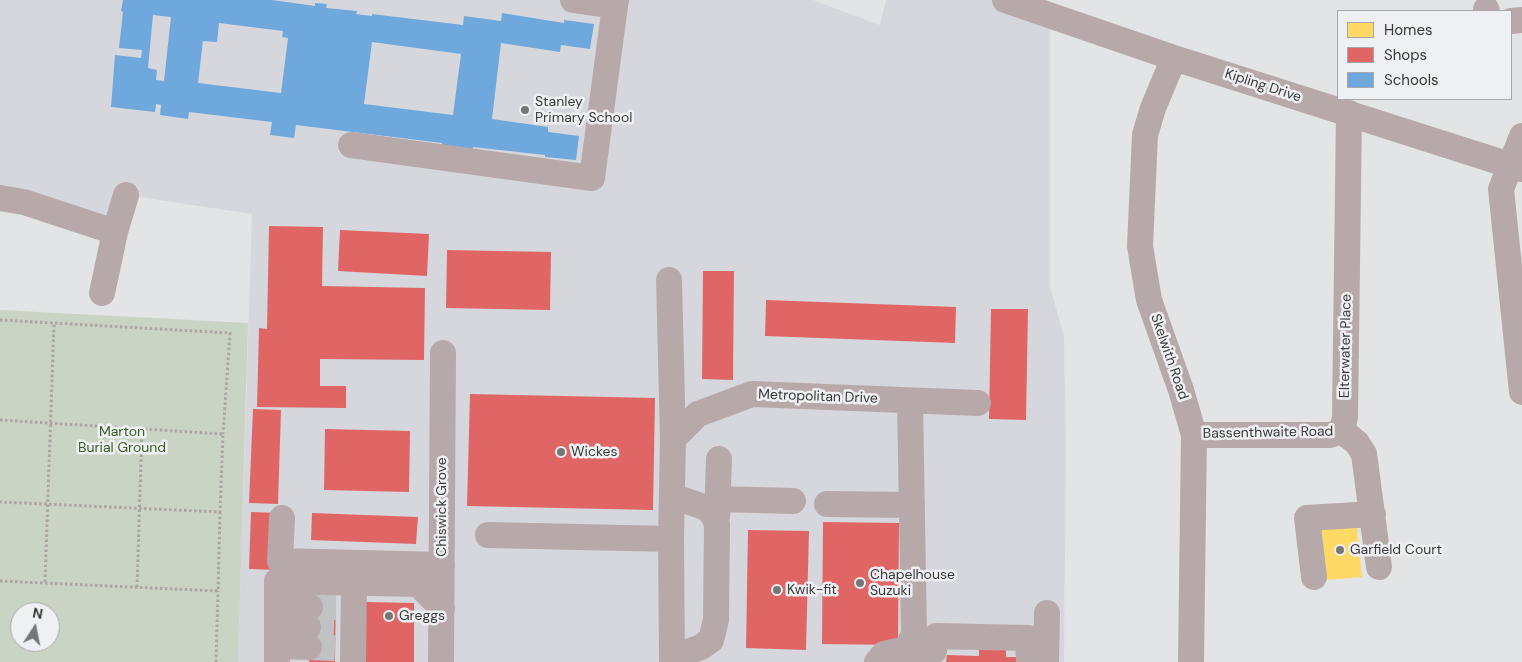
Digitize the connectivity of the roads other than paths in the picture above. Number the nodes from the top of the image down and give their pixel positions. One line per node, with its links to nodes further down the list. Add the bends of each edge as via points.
1 (573, 0): 3 (street)
2 (1005, 0): 4 (street, Kipling Drive)
3 (615, 3): 7 (street, via 592,178)
4 (1174, 58): 5 (street, Kipling Drive); 19 (street, Skelwith Road, via 1145,135 1140,246 1149,300)
5 (1349, 113): 8 (street, Kipling Drive); 18 (street, Elterwater Place, via 1346,417)
6 (1522, 136): 8 (street)
7 (351, 145)
8 (1516, 167): 15 (street, via 1501,189)
9 (126, 194): 11 (street)
10 (0, 198): 11 (street, via 24,202)
11 (115, 232): 13 (street)
12 (669, 280): 20 (street)
13 (102, 292)
14 (443, 353): 31 (street, Chiswick Grove)
15 (1522, 392)
16 (910, 401): 17 (street, Metropolitan Drive); 20 (street, Metropolitan Drive, via 752,394 698,414); 25 (street)
17 (978, 403)
18 (1342, 432): 19 (street, Bassenthwaite Road, via 1330,435); 27 (street, via 1357,443 1364,454)
19 (1194, 434): 44 (street, Skelwith Road)
20 (672, 439): 22 (street)
21 (720, 459): 26 (street)
22 (672, 496): 26 (street, via 706,508 713,515); 30 (street)
23 (793, 501): 26 (street)
24 (827, 504): 25 (street)
25 (912, 505): 40 (street, via 914,633 909,645 884,654)
26 (717, 512): 38 (street, via 716,620 712,640)
27 (1373, 514): 32 (street); 33 (street, via 1307,518)
28 (282, 518): 31 (street, via 280,561)
29 (488, 535): 30 (street)
30 (671, 539): 38 (street)
31 (442, 565): 34 (street, Chiswick Grove)
32 (1379, 567)
33 (1314, 577)
34 (442, 608): 36 (street, via 418,584); 39 (street, Chiswick Grove)
35 (1047, 613): 43 (street)
36 (347, 619): 37 (street, via 277,581)
37 (277, 626): 37 (street, via 309,618)
38 (672, 660)
39 (441, 662)
40 (877, 662)
41 (917, 662): 42 (street, via 934,651 936,636 1028,638)
42 (1029, 662)
43 (1046, 662)
44 (1191, 662)

